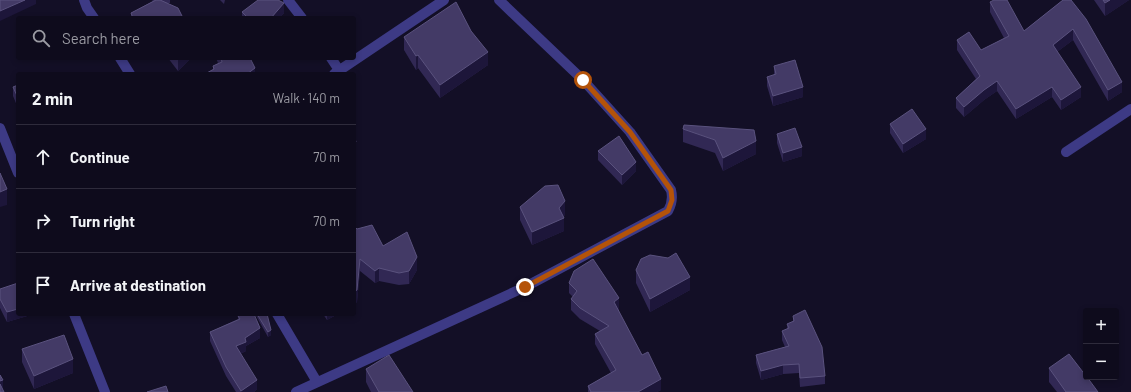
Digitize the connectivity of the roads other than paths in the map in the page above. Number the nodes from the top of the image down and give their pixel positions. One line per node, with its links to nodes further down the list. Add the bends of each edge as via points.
1 (84, 0): 5 (street)
2 (288, 0): 6 (street)
3 (444, 0): 7 (street)
4 (499, 0): 19 (street, via 583,80 630,132 671,190 671,206 668,211 525,287)
5 (93, 16)
6 (300, 16)
7 (356, 59)
8 (121, 60): 11 (street)
9 (332, 60): 12 (street)
10 (354, 60): 12 (street)
11 (129, 72)
12 (336, 72)
13 (1131, 109): 15 (street)
14 (0, 128): 16 (street)
15 (1066, 152)
16 (16, 168)
17 (75, 316): 20 (street)
18 (279, 316): 19 (street)
19 (317, 382): 21 (street)
20 (105, 392)
21 (296, 392)

